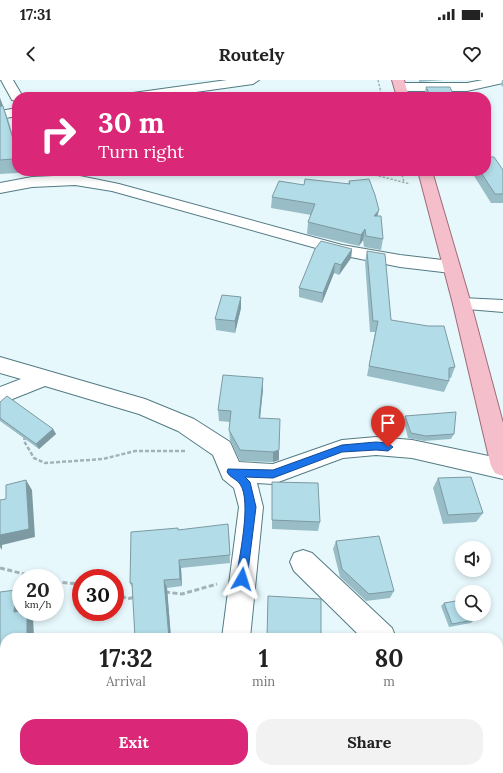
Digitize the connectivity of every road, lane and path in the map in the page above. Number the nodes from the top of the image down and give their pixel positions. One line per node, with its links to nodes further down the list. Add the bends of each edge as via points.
1 (7, 80): 6 (street)
2 (253, 80): 7 (street)
3 (378, 80): 8 (path)
4 (502, 80): 5 (street, via 467,87)
5 (400, 88)
6 (14, 92)
7 (169, 92)
8 (381, 92)
9 (12, 113): 10 (street)
10 (0, 115)
11 (378, 176): 14 (path)
12 (402, 176): 14 (path)
13 (428, 179): 14 (path); 16 (main road)
14 (404, 182)
15 (0, 188): 16 (street, via 32,182 75,180 114,187 341,250)
16 (451, 267): 17 (main road)
17 (462, 304): 18 (street); 24 (main road)
18 (503, 306)
19 (0, 365): 20 (street)
20 (43, 378): 21 (street); 23 (street, via 145,407 186,425)
21 (0, 396)
22 (25, 434): 23 (path, via 24,441 34,458 45,463 103,459 135,452)
23 (222, 449): 26 (street)
24 (503, 466)
25 (503, 469): 26 (street, via 412,450 376,446 342,449 273,474)
26 (232, 472): 27 (street, via 245,482 251,507)
27 (245, 550): 31 (path, via 217,584 182,594); 34 (street)
28 (303, 562): 35 (street)
29 (0, 568): 30 (path)
30 (12, 571)
31 (159, 591)
32 (124, 596): 33 (path)
33 (140, 596)
34 (237, 633)
35 (377, 633)

